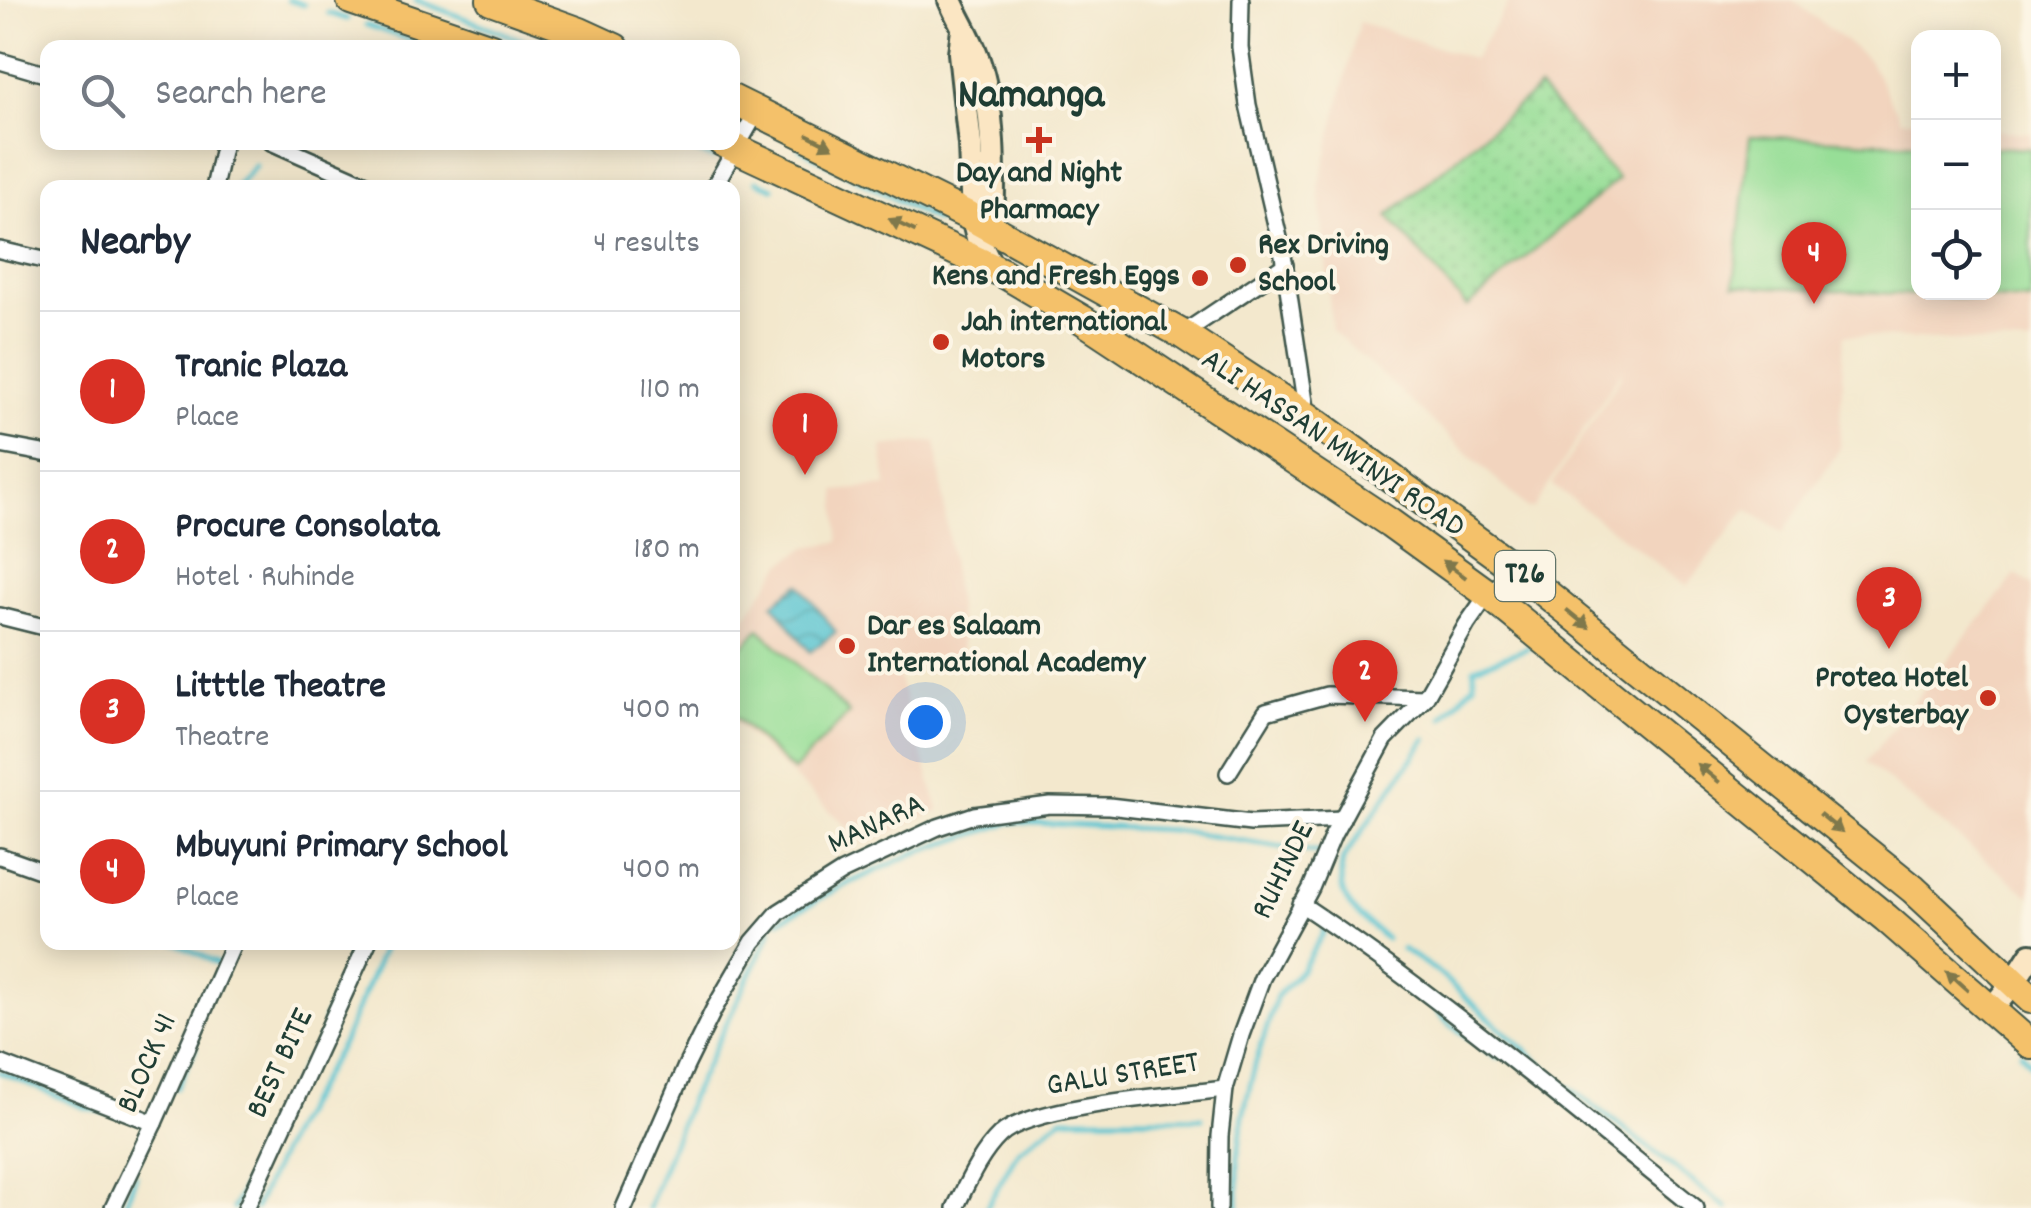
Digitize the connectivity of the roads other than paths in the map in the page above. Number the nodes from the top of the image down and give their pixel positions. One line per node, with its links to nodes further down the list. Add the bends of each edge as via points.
1 (351, 0): 5 (highway)
2 (490, 0): 6 (highway)
3 (950, 0): 17 (street, via 963,30 960,53)
4 (1241, 0): 20 (street, via 1248,105)
5 (468, 40)
6 (598, 40)
7 (0, 61): 8 (street)
8 (40, 72)
9 (745, 105): 17 (highway, ALI HASSAN MWINYI ROAD / T26, one-way to 17)
10 (222, 150): 14 (street)
11 (288, 150): 15 (street)
12 (727, 150): 16 (street)
13 (738, 150): 21 (highway, ALI HASSAN MWINYI ROAD / T26, one-way to 13)
14 (216, 180)
15 (358, 180)
16 (716, 180)
17 (982, 224): 21 (street, via 979,242); 22 (highway, ALI HASSAN MWINYI ROAD / T26)
18 (0, 250): 19 (street)
19 (40, 259)
20 (1284, 265): 22 (street); 23 (street)
21 (991, 266): 27 (highway, ALI HASSAN MWINYI ROAD / T26, one-way to 21, via 1321,476)
22 (1182, 334): 23 (highway, ALI HASSAN MWINYI ROAD / T26)
23 (1308, 417): 26 (highway, ALI HASSAN MWINYI ROAD / T26)
24 (0, 445): 25 (street)
25 (40, 452)
26 (1517, 570): 27 (street, RUHINDE); 39 (highway, ALI HASSAN MWINYI ROAD / T26, one-way to 39, via 1913,889)
27 (1488, 594): 30 (street, RUHINDE); 40 (highway, ALI HASSAN MWINYI ROAD / T26, one-way to 27, via 1886,918)
28 (0, 616): 29 (street)
29 (40, 626)
30 (1425, 698): 31 (street, via 1327,694 1266,712); 32 (street, RUHINDE, via 1384,738)
31 (1228, 773)
32 (1342, 819): 35 (street, RUHINDE); 47 (street, MANARA, via 1251,823 1050,805 974,815 842,872 779,912 753,942 714,1008)
33 (0, 856): 34 (street)
34 (40, 870)
35 (1301, 904): 43 (street, RUHINDE, via 1262,978); 50 (street, via 1372,951)
36 (230, 950): 44 (street, BLOCK 41)
37 (364, 950): 46 (street, BEST BITE)
38 (2031, 955): 39 (street)
39 (2026, 994): 40 (street)
40 (1998, 1018): 41 (highway, ALI HASSAN MWINYI ROAD / T26)
41 (2031, 1045)
42 (0, 1064): 44 (street)
43 (1225, 1089): 48 (street, GALU STREET, via 1083,1107 1014,1124 998,1137); 49 (street, RUHINDE)
44 (154, 1123): 45 (street, BLOCK 41)
45 (113, 1208)
46 (246, 1208)
47 (624, 1208)
48 (955, 1208)
49 (1219, 1208)
50 (1696, 1208)

